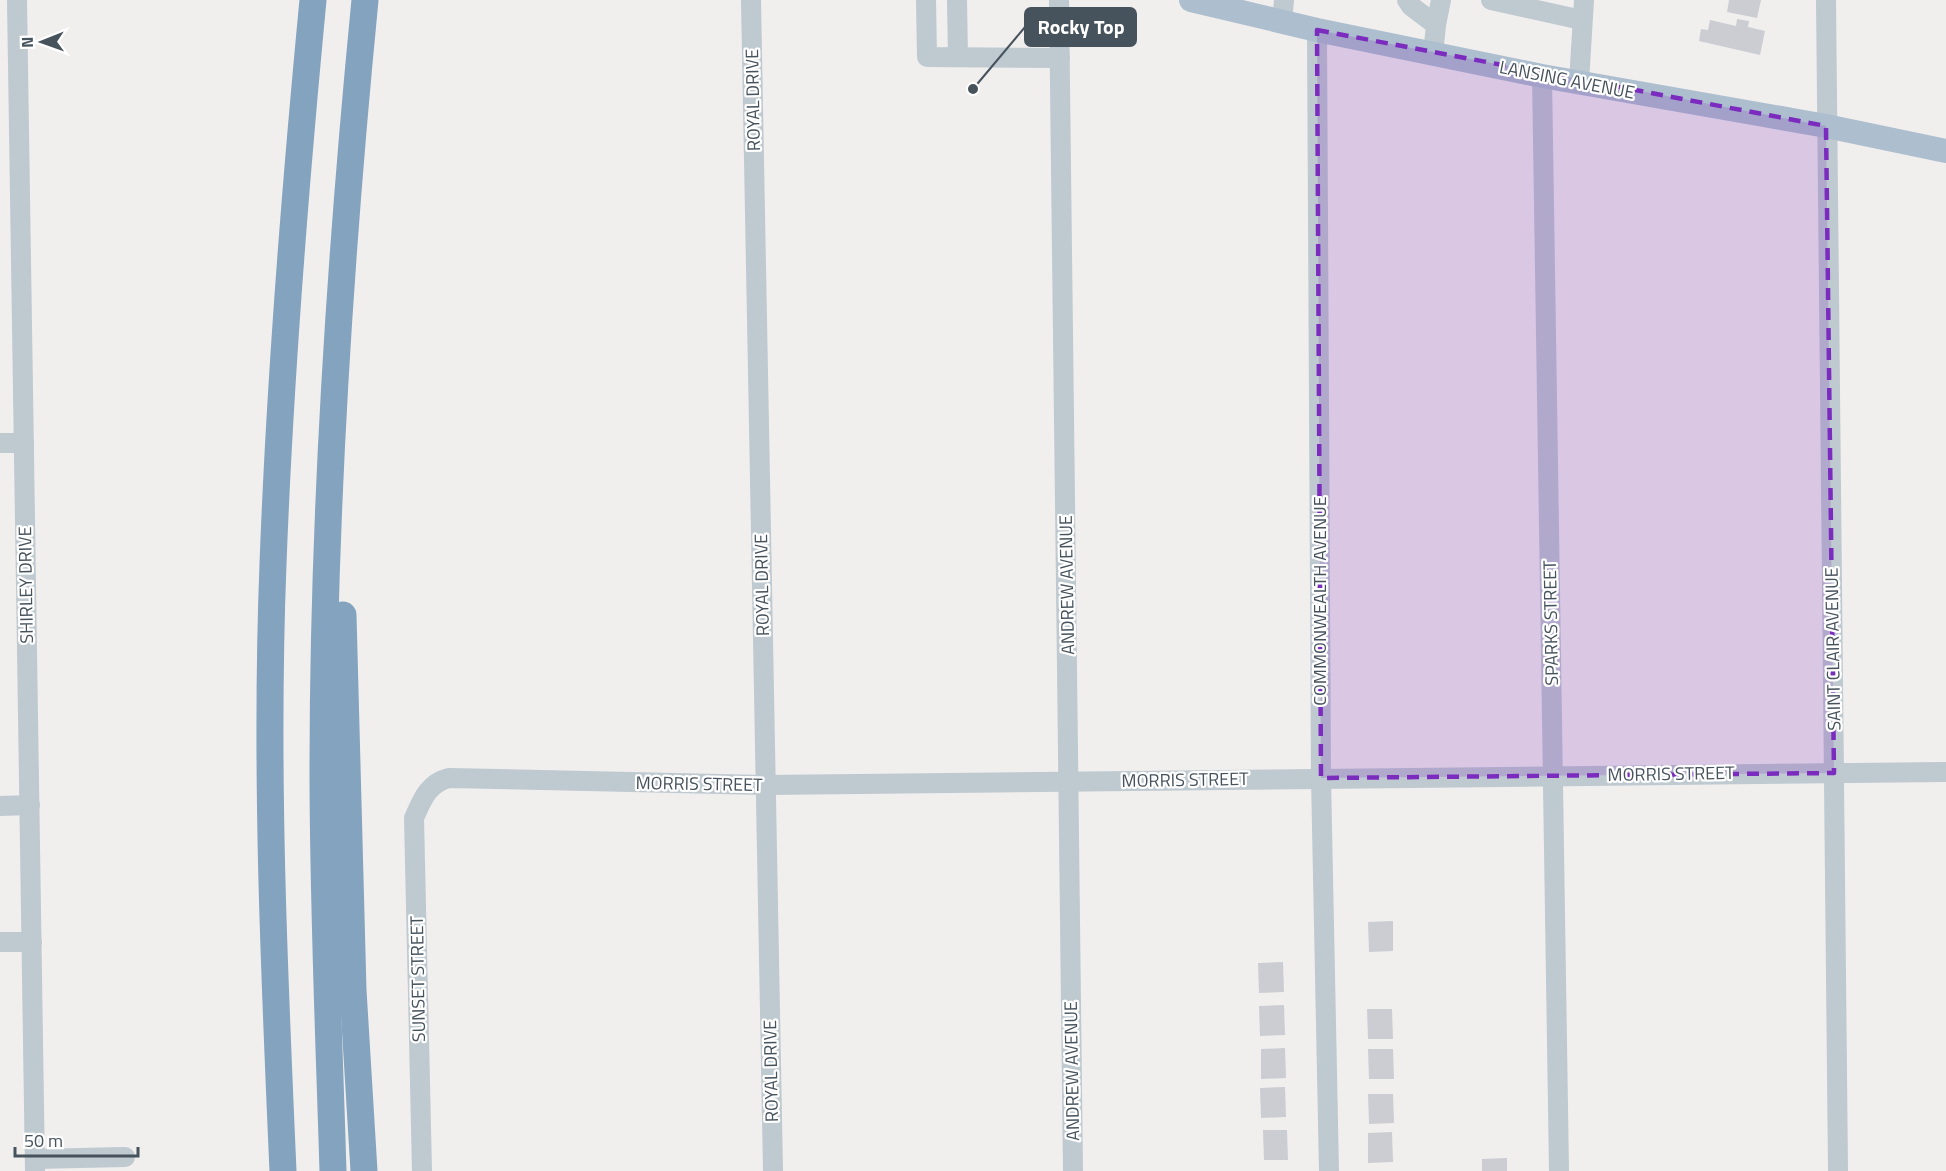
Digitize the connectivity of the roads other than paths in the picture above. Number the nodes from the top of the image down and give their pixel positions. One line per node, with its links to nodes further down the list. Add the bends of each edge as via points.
1 (17, 0): 26 (street, SHIRLEY DRIVE)
2 (313, 0): 38 (highway, via 290,255 273,566)
3 (365, 0): 24 (highway)
4 (751, 0): 32 (street, ROYAL DRIVE)
5 (926, 0): 18 (street, via 927,57)
6 (957, 0): 18 (street)
7 (1059, 0): 19 (street, ANDREW AVENUE)
8 (1407, 0): 15 (street)
9 (1441, 0): 15 (street)
10 (1491, 0): 13 (street)
11 (1826, 0): 22 (street, SAINT CLAIR AVENUE)
12 (1200, 1): 14 (main road, LANSING AVENUE)
13 (1583, 10): 21 (street)
14 (1283, 11): 16 (main road, LANSING AVENUE)
15 (1436, 25): 17 (street)
16 (1317, 30): 17 (main road, LANSING AVENUE); 30 (street, COMMONWEALTH AVENUE)
17 (1432, 54): 20 (main road, LANSING AVENUE)
18 (957, 57): 19 (street)
19 (1060, 58): 31 (street, ANDREW AVENUE)
20 (1542, 76): 21 (main road, LANSING AVENUE); 29 (street, SPARKS STREET)
21 (1579, 82): 22 (main road, LANSING AVENUE)
22 (1826, 126): 23 (main road, LANSING AVENUE); 27 (street, SAINT CLAIR AVENUE)
23 (1946, 151)
24 (335, 373): 43 (highway, via 323,771); 44 (highway, via 353,990)
25 (0, 443): 26 (street)
26 (24, 443): 34 (street, SHIRLEY DRIVE)
27 (1834, 772): 28 (street, MORRIS STREET); 29 (street, MORRIS STREET); 50 (street, SAINT CLAIR AVENUE)
28 (1946, 772)
29 (1553, 775): 30 (street, MORRIS STREET); 49 (street, SPARKS STREET)
30 (1321, 778): 31 (street, MORRIS STREET); 48 (street, COMMONWEALTH AVENUE)
31 (1069, 782): 32 (street, MORRIS STREET); 47 (street, ANDREW AVENUE)
32 (766, 785): 33 (street, MORRIS STREET, via 449,778 434,783); 46 (street, ROYAL DRIVE)
33 (428, 790): 45 (street, SUNSET STREET, via 414,819)
34 (30, 805): 35 (street); 37 (street, SHIRLEY DRIVE)
35 (0, 806)
36 (0, 942): 37 (street)
37 (32, 942): 40 (street, SHIRLEY DRIVE)
38 (274, 988): 41 (highway); 42 (highway)
39 (124, 1157): 40 (street)
40 (35, 1165)
41 (271, 1171)
42 (283, 1171)
43 (333, 1171)
44 (364, 1171)
45 (422, 1171)
46 (773, 1171)
47 (1073, 1171)
48 (1329, 1171)
49 (1559, 1171)
50 (1838, 1171)

